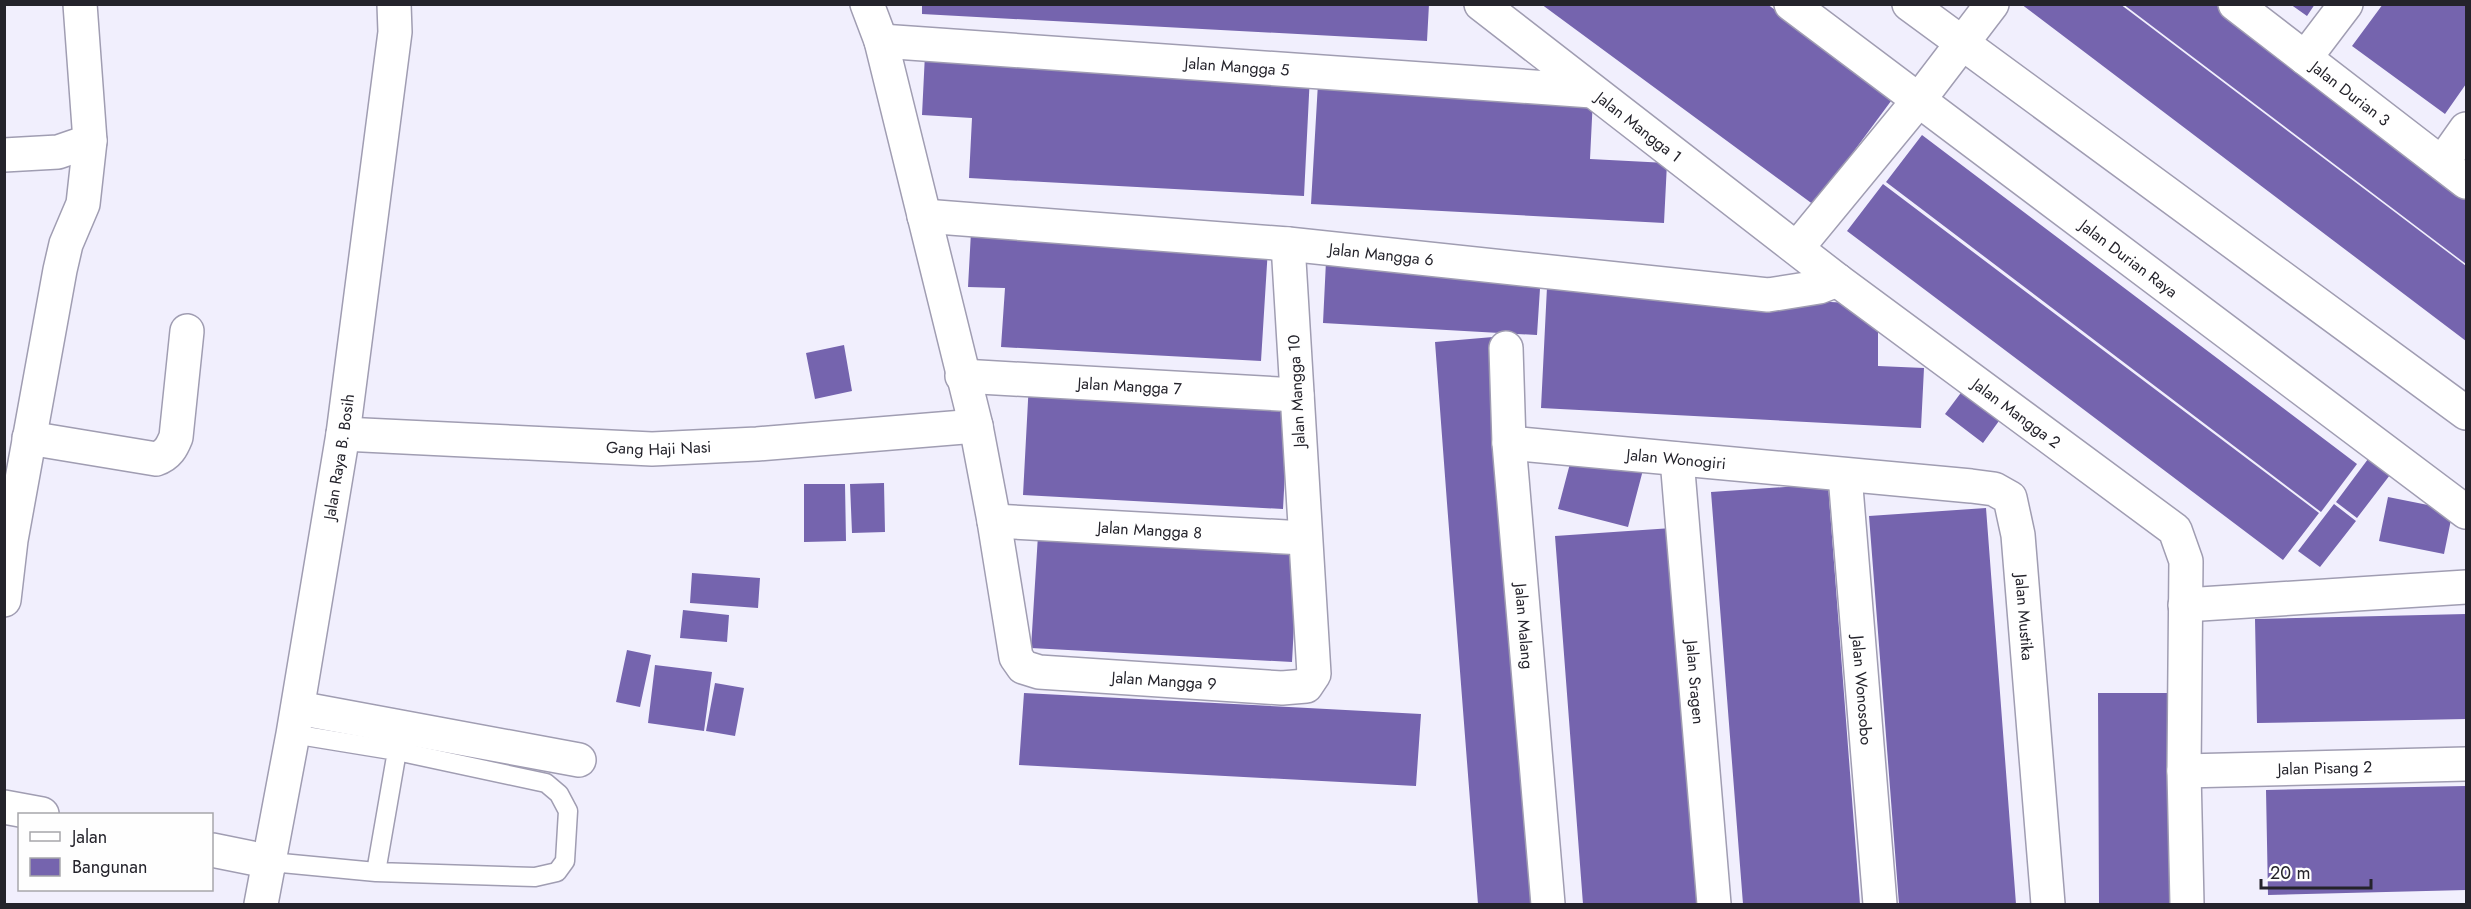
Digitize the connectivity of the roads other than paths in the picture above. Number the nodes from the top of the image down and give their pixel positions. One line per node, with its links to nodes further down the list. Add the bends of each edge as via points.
1 (81, 4): 16 (street)
2 (394, 4): 29 (street, Jalan Raya B. Bosih, via 395,32)
3 (867, 4): 10 (street)
4 (1481, 4): 13 (street, Jalan Mangga 1)
5 (1791, 4): 14 (street, Jalan Durian Raya)
6 (1909, 4): 11 (street)
7 (1992, 4): 11 (street)
8 (2235, 4): 12 (street, Jalan Durian 3)
9 (2346, 4): 12 (street)
10 (881, 42): 13 (street, Jalan Mangga 5); 19 (street)
11 (1962, 45): 14 (street); 27 (street)
12 (2305, 58): 18 (street, Jalan Durian 3)
13 (1592, 90): 21 (street, Jalan Mangga 1)
14 (1918, 101): 21 (street); 34 (street, Jalan Durian Raya)
15 (2466, 129): 18 (street)
16 (90, 141): 17 (street, via 58,152); 30 (street, via 83,204 66,244)
17 (4, 154)
18 (2454, 172)
19 (924, 216): 20 (street, Jalan Mangga 6); 25 (street)
20 (1288, 244): 22 (street, Jalan Mangga 6, via 1768,295 1819,287); 26 (street, Jalan Mangga 10)
21 (1797, 248): 22 (street, Jalan Mangga 2)
22 (1837, 280): 39 (street, Jalan Mangga 2, via 2175,530 2186,561)
23 (187, 331): 30 (street, via 176,437 164,457 156,459)
24 (1506, 348): 31 (street, Jalan Malang)
25 (962, 375): 26 (street, Jalan Mangga 7); 28 (street)
26 (1297, 396): 36 (street, Jalan Mangga 10)
27 (2466, 413)
28 (976, 426): 29 (street, Gang Haji Nasi, via 652,449); 35 (street)
29 (343, 434): 40 (street, Jalan Raya B. Bosih)
30 (29, 438): 38 (street)
31 (1509, 443): 32 (street, Jalan Wonogiri); 51 (street, Jalan Malang)
32 (1677, 459): 33 (street, Jalan Wonogiri); 52 (street, Jalan Sragen)
33 (1845, 475): 53 (street, Jalan Wonosobo); 54 (street, Jalan Mustika, via 1994,489 2010,498 2018,535)
34 (2466, 512)
35 (994, 521): 36 (street, Jalan Mangga 8); 36 (street, Jalan Mangga 9, via 1016,657 1023,667 1039,672 1282,688 1306,686 1314,674)
36 (1305, 538)
37 (2466, 587): 39 (street)
38 (4, 600)
39 (2186, 605): 44 (street, Jalan Mangga 2)
40 (295, 721): 41 (lane); 42 (street); 48 (street, Jalan Raya B. Bosih)
41 (397, 751): 49 (lane); 49 (lane, via 546,783 568,811 565,861 557,872 536,876)
42 (579, 760)
43 (2466, 764): 44 (street, Jalan Pisang 2)
44 (2184, 771): 55 (street, Jalan Mangga 2)
45 (4, 807): 46 (street)
46 (37, 813)
47 (213, 850): 48 (street)
48 (271, 862): 49 (lane); 50 (street, Jalan Raya B. Bosih)
49 (376, 872)
50 (261, 904)
51 (1548, 904)
52 (1714, 904)
53 (1880, 904)
54 (2048, 904)
55 (2187, 904)

